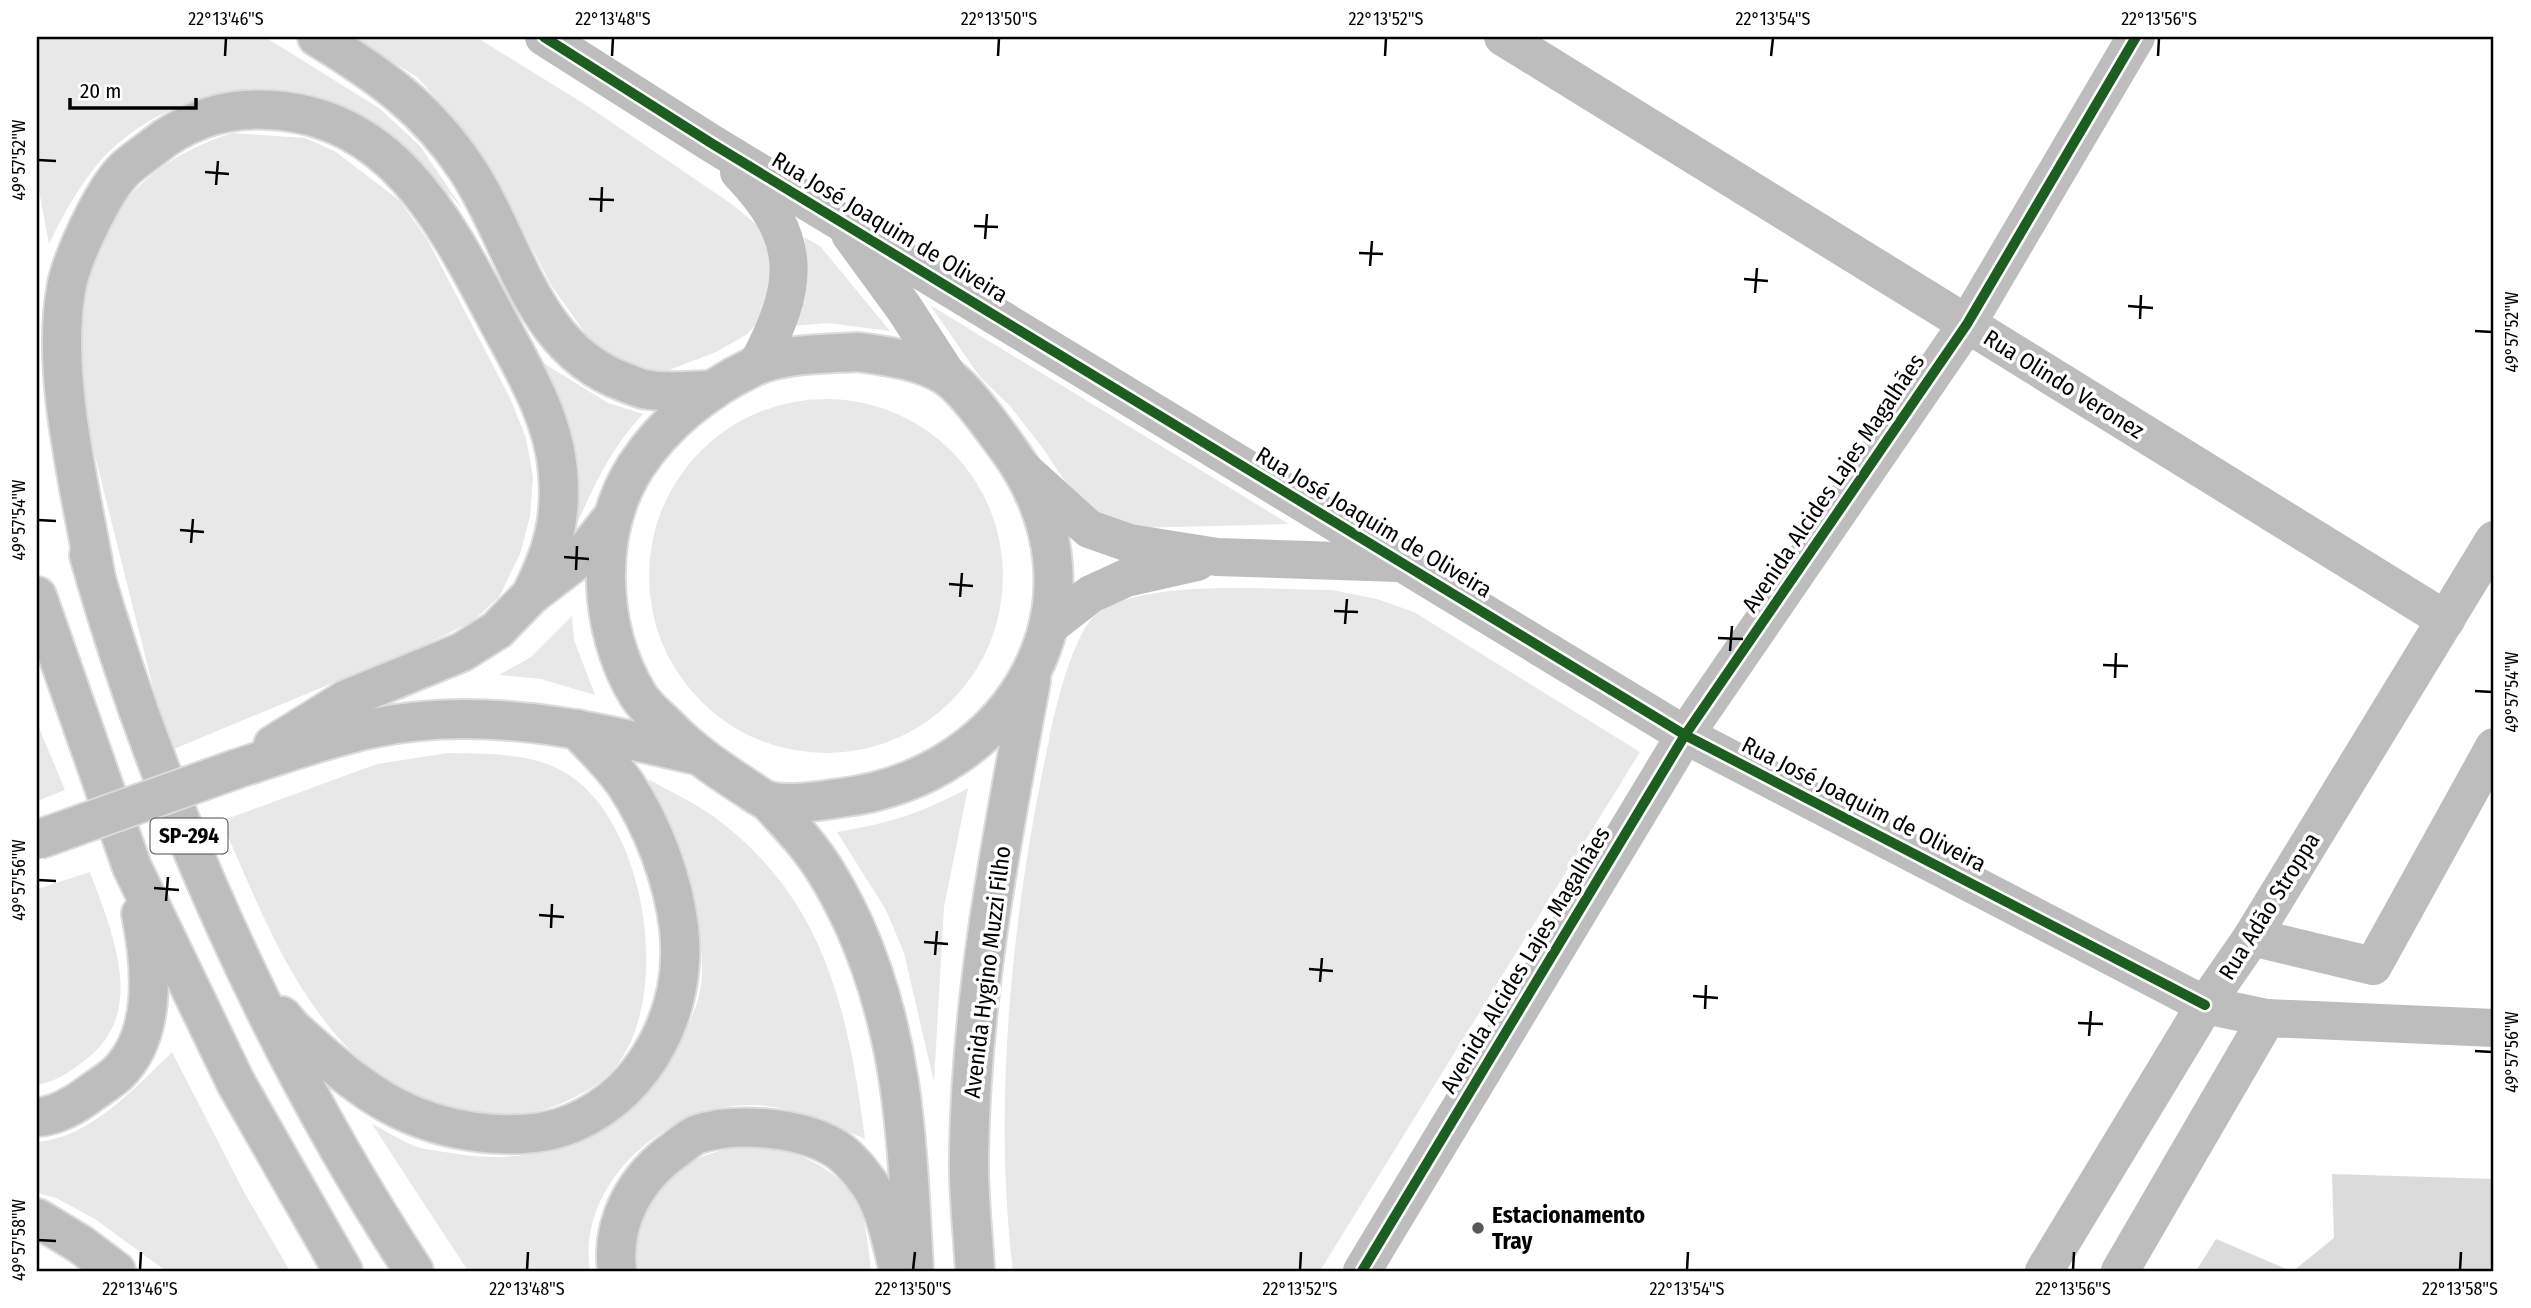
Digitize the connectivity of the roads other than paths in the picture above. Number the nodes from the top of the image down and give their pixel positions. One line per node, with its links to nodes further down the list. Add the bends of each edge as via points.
1 (317, 37): 11 (main road, via 384,79 431,122 468,170 537,305 566,348 605,375 647,390)
2 (544, 37): 5 (main road, Rua José Joaquim de Oliveira)
3 (1503, 37): 7 (main road, Rua Olindo Veronez)
4 (2136, 37): 7 (main road, Avenida Alcides Lajes Magalhães)
5 (710, 144): 6 (main road, Rua José Joaquim de Oliveira); 8 (main road, via 764,198 781,228 789,257 789,288 776,329)
6 (840, 220): 10 (main road); 16 (main road, Rua José Joaquim de Oliveira)
7 (1967, 324): 20 (main road, Rua Olindo Veronez); 25 (main road, Avenida Alcides Lajes Magalhães)
8 (757, 365): 10 (main road, via 858,352 898,358); 11 (main road)
9 (37, 371): 17 (main road, SP-294)
10 (947, 376): 12 (main road)
11 (713, 390): 13 (main road, via 671,422 635,467)
12 (1025, 471): 15 (main road, via 1088,529 1129,543); 21 (main road, via 1047,521 1055,572)
13 (612, 517): 19 (main road, via 581,557); 27 (main road, via 605,592 617,651 640,698)
14 (2494, 540): 20 (main road, Rua Adão Stroppa)
15 (1217, 557): 16 (main road); 21 (main road, via 1125,578 1091,594)
16 (1401, 563): 25 (main road, Rua José Joaquim de Oliveira)
17 (96, 579): 19 (main road, via 61,362 66,288 89,226 122,172 166,136 206,117 245,108 292,111 342,125 383,152 423,193 453,236 533,386 548,424 558,471 552,554); 35 (main road, SP-294, via 157,763)
18 (37, 596): 28 (main road, SP-294)
19 (531, 596): 29 (main road, via 497,630 462,652 347,699)
20 (2445, 620): 34 (main road, Rua Adão Stroppa)
21 (1051, 625): 23 (main road)
22 (37, 671): 28 (main road)
23 (1032, 675): 31 (main road, via 987,732 942,767 904,785 863,796); 49 (main road, Avenida Hygino Muzzi Filho, via 990,905 972,1071 969,1157)
24 (577, 729): 27 (main road); 29 (main road, via 473,718 412,723 369,729); 35 (main road, via 625,783 650,825 679,928 680,976 671,1018 649,1060 617,1097 572,1124 520,1134 465,1130 413,1116 371,1095 323,1055 292,1028)
25 (1685, 735): 36 (main road, Rua José Joaquim de Oliveira); 50 (main road, Avenida Alcides Lajes Magalhães)
26 (2494, 747): 30 (main road)
27 (696, 755): 31 (main road)
28 (92, 758): 33 (main road, SP-294)
29 (236, 769): 32 (main road, bridge)
30 (2484, 784): 34 (main road, via 2373,966)
31 (768, 801): 48 (main road, via 811,850 844,903 872,967 891,1029 904,1104)
32 (37, 840)
33 (132, 867): 39 (main road, via 150,956 148,998 139,1038 119,1073 82,1100); 44 (main road, SP-294, via 236,1083)
34 (2252, 937): 36 (main road, Rua Adão Stroppa)
35 (248, 974): 45 (main road, SP-294, via 334,1138)
36 (2205, 1005): 37 (main road, Rua José Joaquim de Oliveira); 51 (main road, Rua Adão Stroppa)
37 (2267, 1018): 38 (main road, Rua José Joaquim de Oliveira); 52 (main road)
38 (2494, 1028)
39 (37, 1117)
40 (37, 1218): 42 (main road)
41 (37, 1230): 42 (main road)
42 (80, 1244): 43 (main road)
43 (116, 1271)
44 (343, 1271)
45 (414, 1271)
46 (617, 1271): 47 (main road, via 614,1251 624,1207 657,1163 696,1134 741,1126 790,1132 834,1147 866,1178 883,1215)
47 (899, 1271)
48 (914, 1271)
49 (975, 1271)
50 (1362, 1271)
51 (2044, 1271)
52 (2120, 1271)

